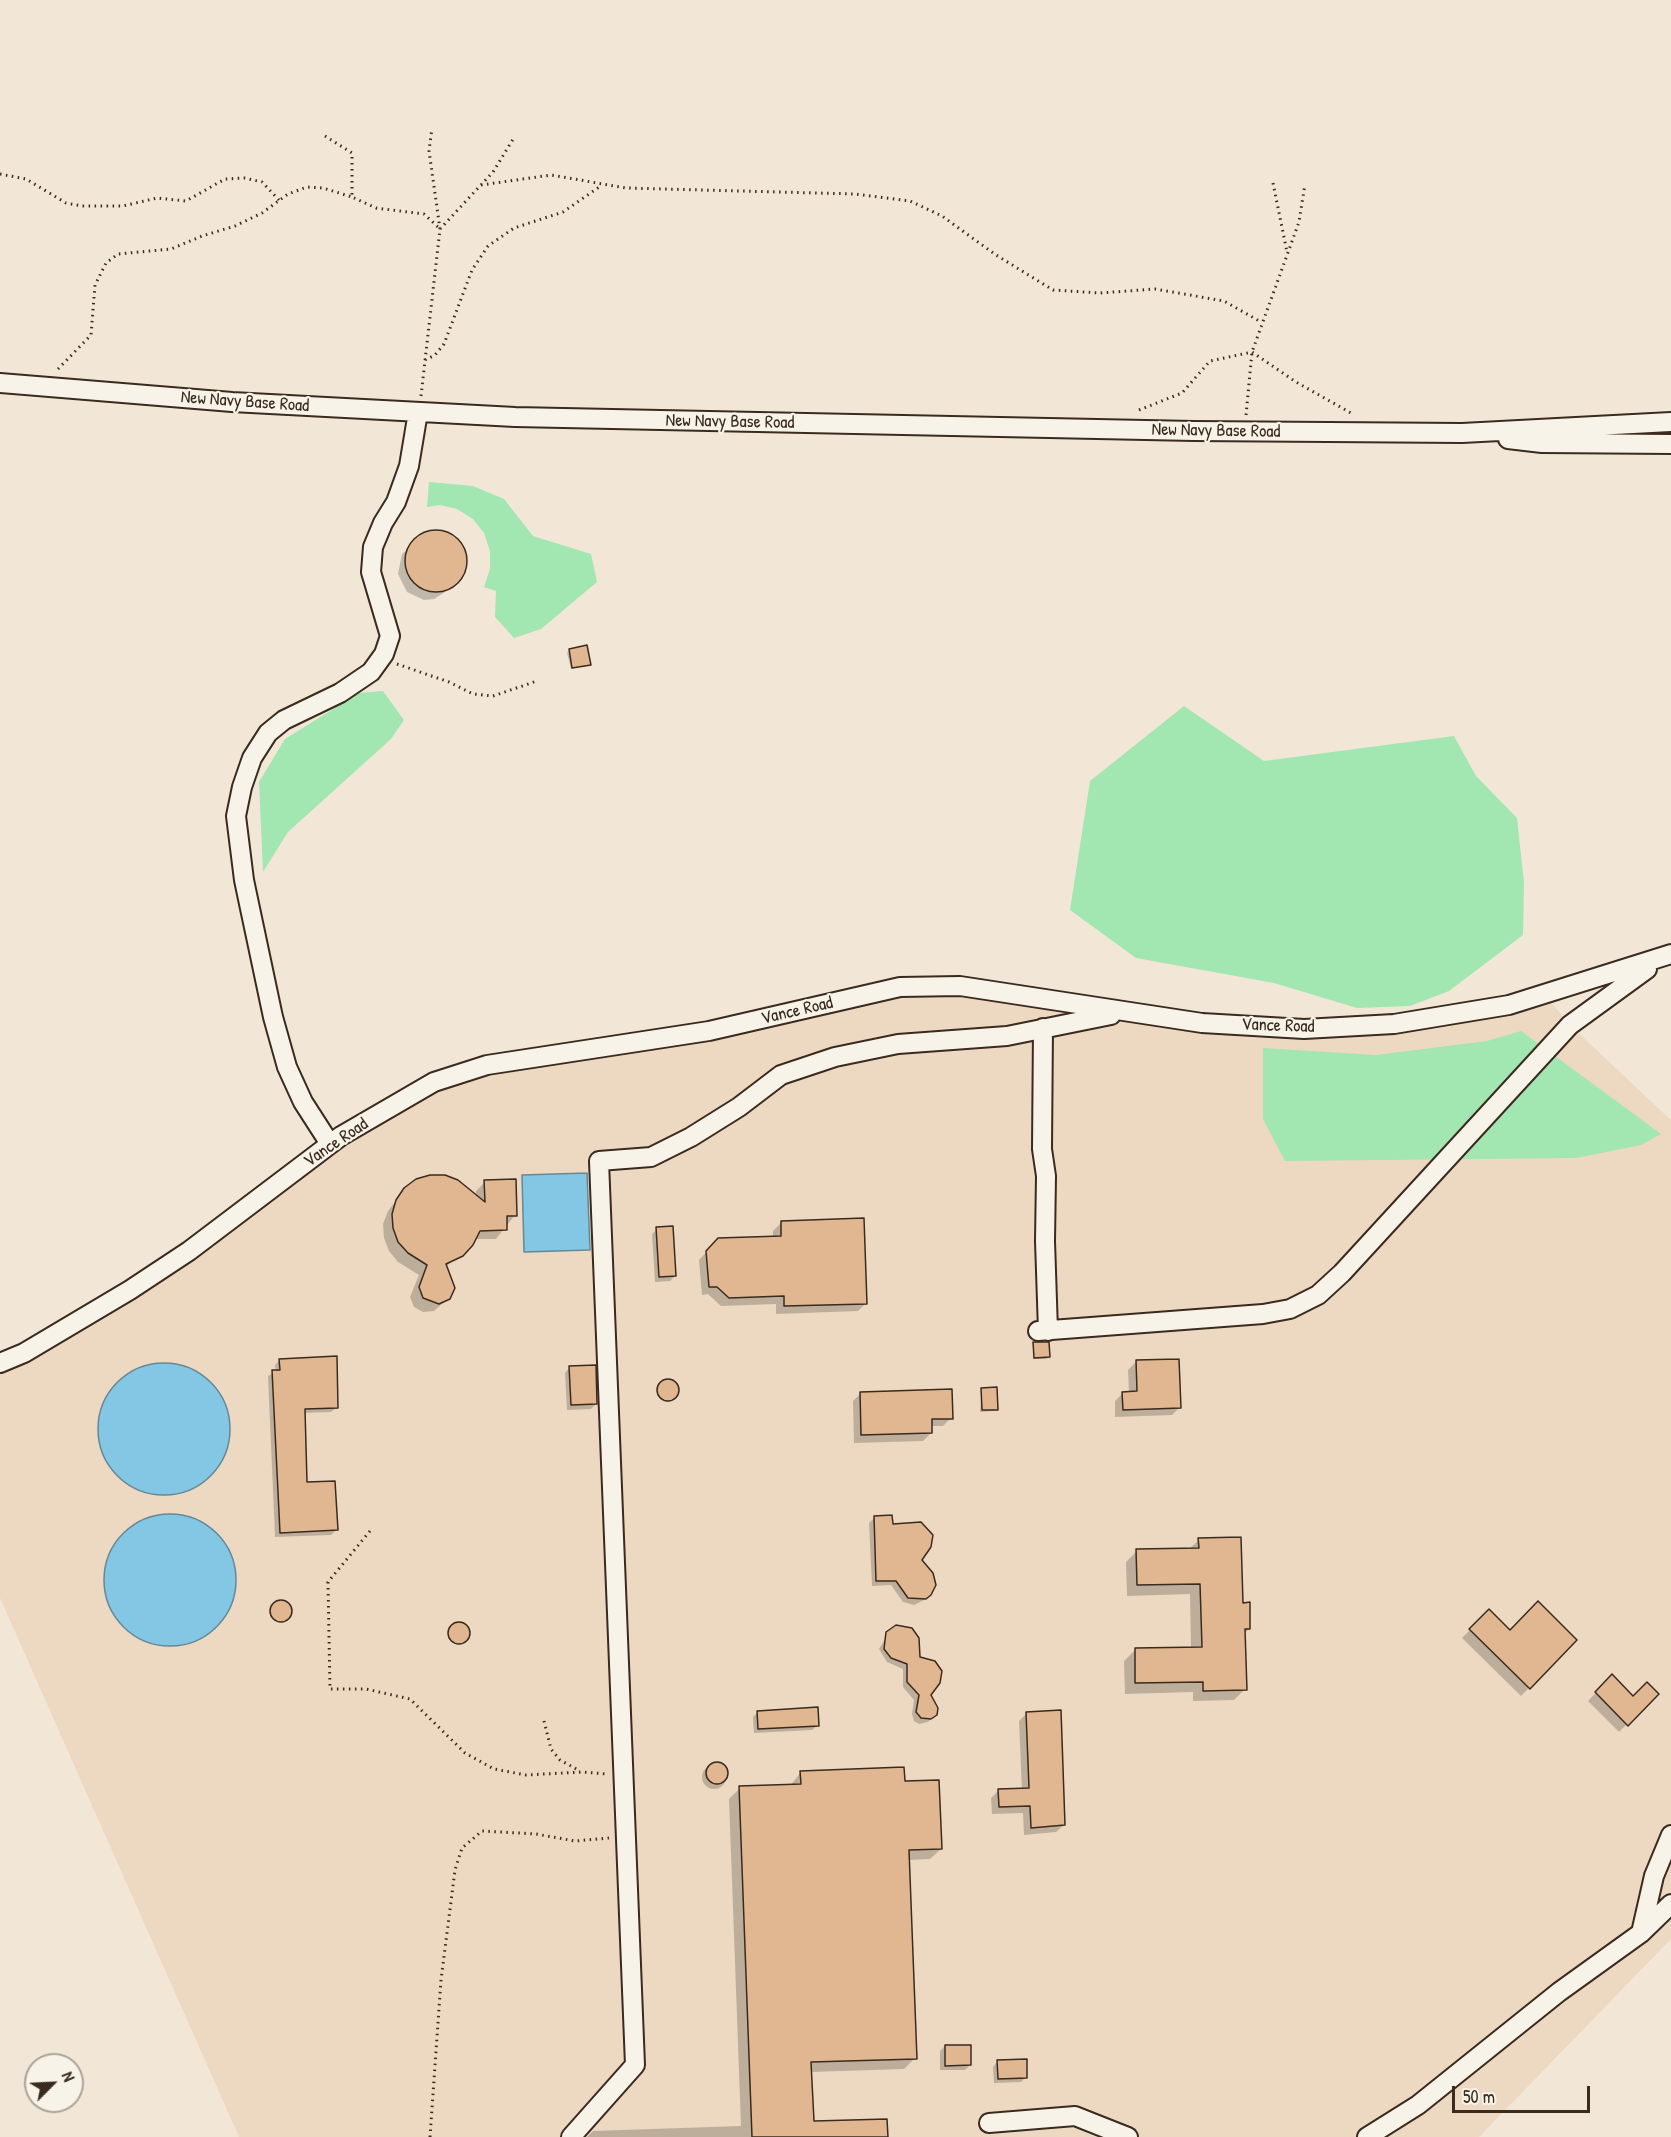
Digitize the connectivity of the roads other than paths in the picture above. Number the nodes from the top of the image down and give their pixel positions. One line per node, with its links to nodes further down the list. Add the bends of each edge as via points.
1 (0, 383): 2 (street, New Navy Base Road)
2 (418, 412): 4 (street, New Navy Base Road, via 515,417); 9 (street, via 409,466 373,547 371,572 390,636 382,658 371,672 340,693 284,720 268,733 252,758 236,816 244,880 287,1067 303,1102)
3 (1671, 422): 4 (street, New Navy Base Road)
4 (1462, 433): 5 (street, New Navy Base Road, via 1542,443)
5 (1671, 444)
6 (1665, 957): 7 (street, Vance Road, via 1509,1005 1394,1024 1304,1029 1202,1023); 8 (street, via 1570,1024 1318,1295 1290,1309 1263,1314 1043,1331)
7 (1125, 1013): 8 (street); 9 (street, Vance Road, via 960,986 900,987 710,1031 487,1065 434,1082)
8 (1043, 1028): 15 (street, via 1006,1036 898,1044 836,1057 781,1075 739,1107 651,1157 599,1161 635,2065)
9 (330, 1144): 10 (street, Vance Road, via 189,1251 24,1353)
10 (0, 1363)
11 (1671, 1835): 13 (street, via 1654,1876)
12 (1671, 1904): 13 (street)
13 (1641, 1933): 17 (street, via 1559,1992 1418,2104)
14 (989, 2123): 16 (street, via 1075,2116)
15 (571, 2137)
16 (1128, 2137)
17 (1367, 2137)

